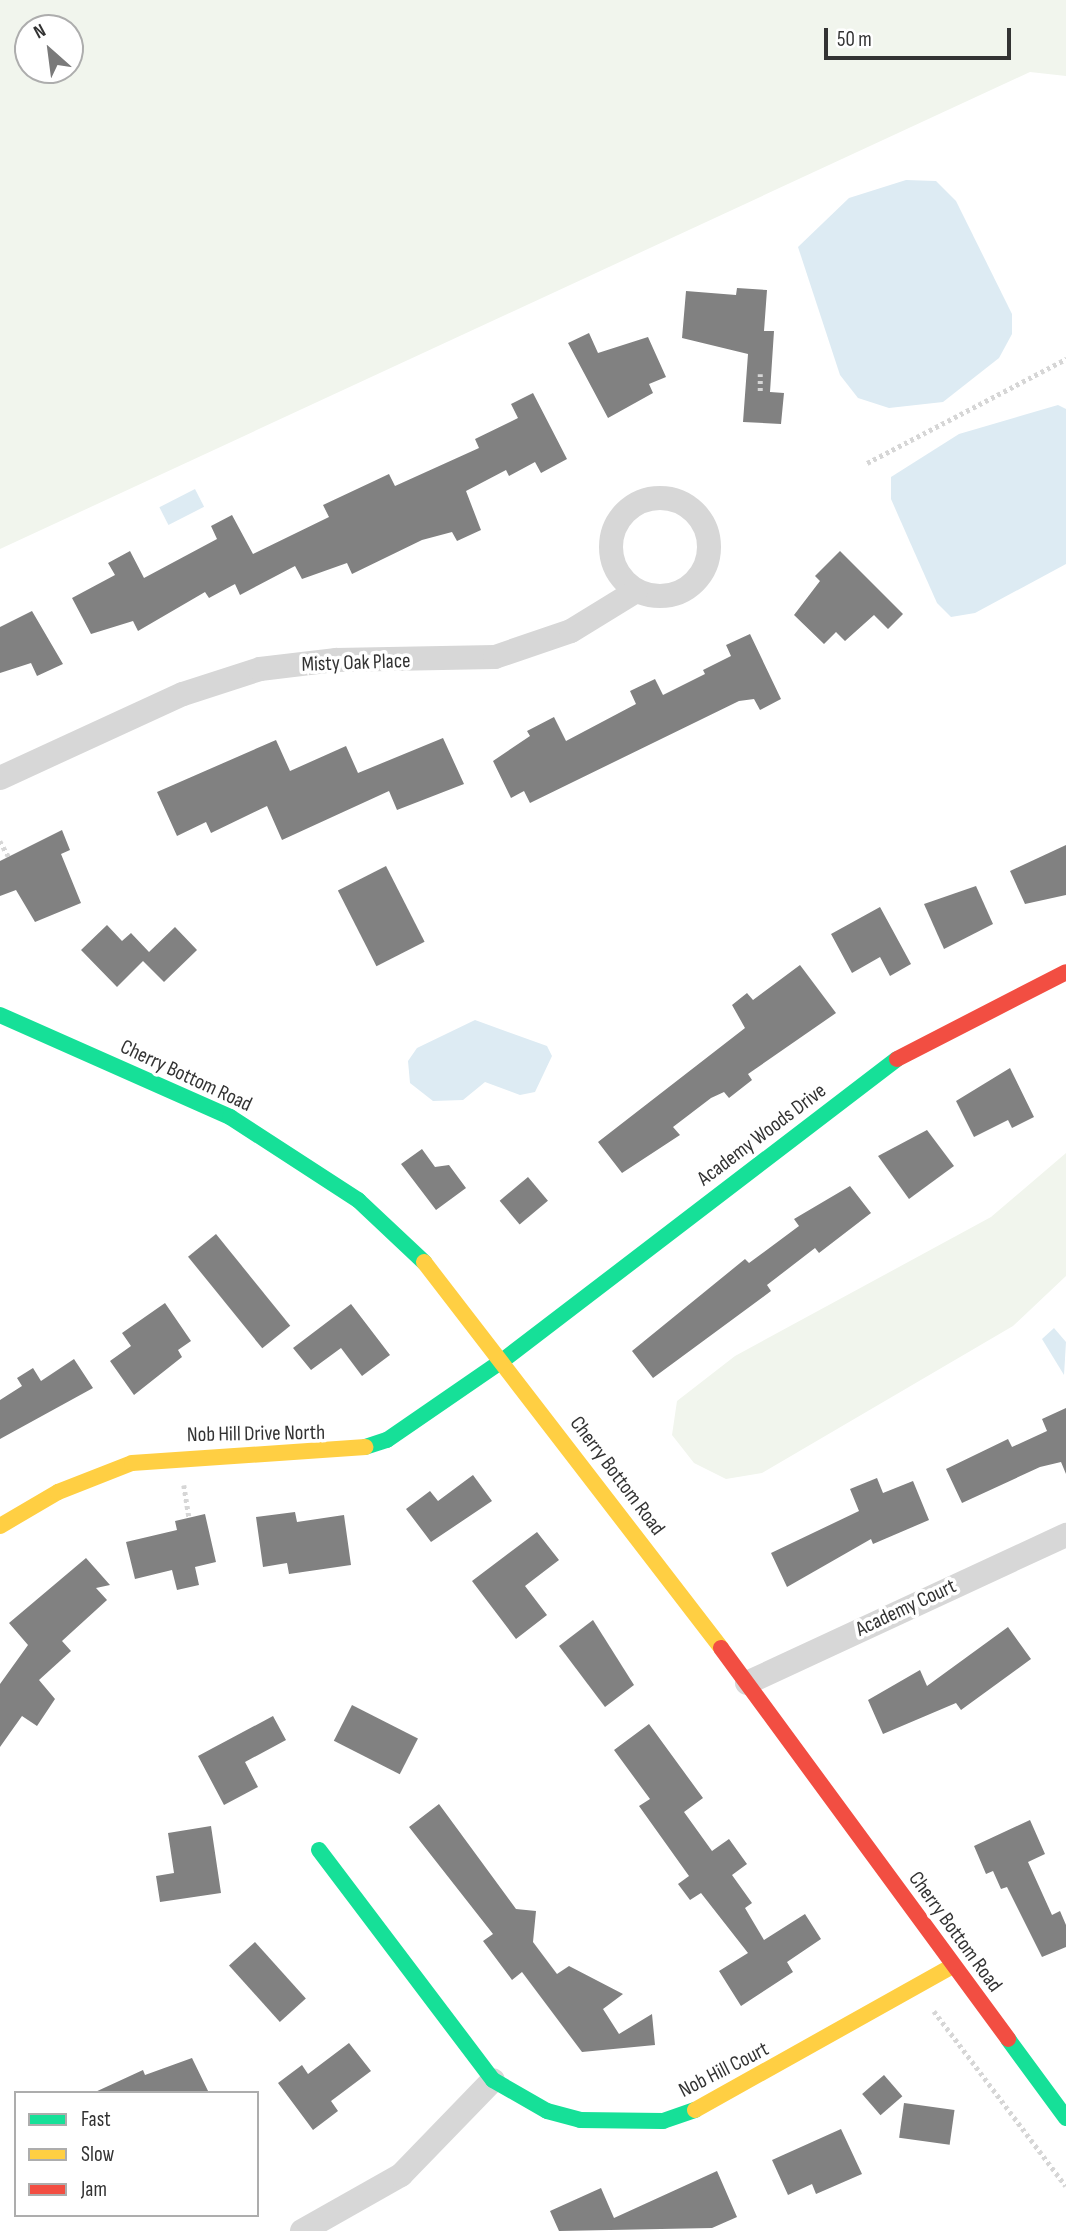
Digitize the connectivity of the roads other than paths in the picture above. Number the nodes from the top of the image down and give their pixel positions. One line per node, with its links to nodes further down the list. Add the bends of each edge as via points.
1 (636, 591): 1 (street, via 616,571 613,530 642,501 683,503 709,537 700,577 677,594); 2 (street, Misty Oak Place, via 571,631 495,657 336,660 260,669 183,694)
2 (0, 778)
3 (1066, 972): 5 (street, Academy Woods Drive, via 975,1013 897,1058)
4 (0, 1015): 5 (street, Cherry Bottom Road, via 230,1117 358,1200 418,1254)
5 (502, 1361): 6 (street, Nob Hill Drive North, via 387,1440 346,1453 211,1452 132,1463 58,1492); 8 (street, Cherry Bottom Road)
6 (0, 1526)
7 (1066, 1535): 8 (street, Academy Court)
8 (747, 1682): 10 (street, Cherry Bottom Road)
9 (319, 1850): 11 (street, Nob Hill Court)
10 (953, 1966): 11 (street, Nob Hill Court, via 741,2090 663,2121 580,2120 547,2111); 12 (street, Cherry Bottom Road)
11 (493, 2080): 13 (street, via 401,2175)
12 (1066, 2118)
13 (302, 2231)

